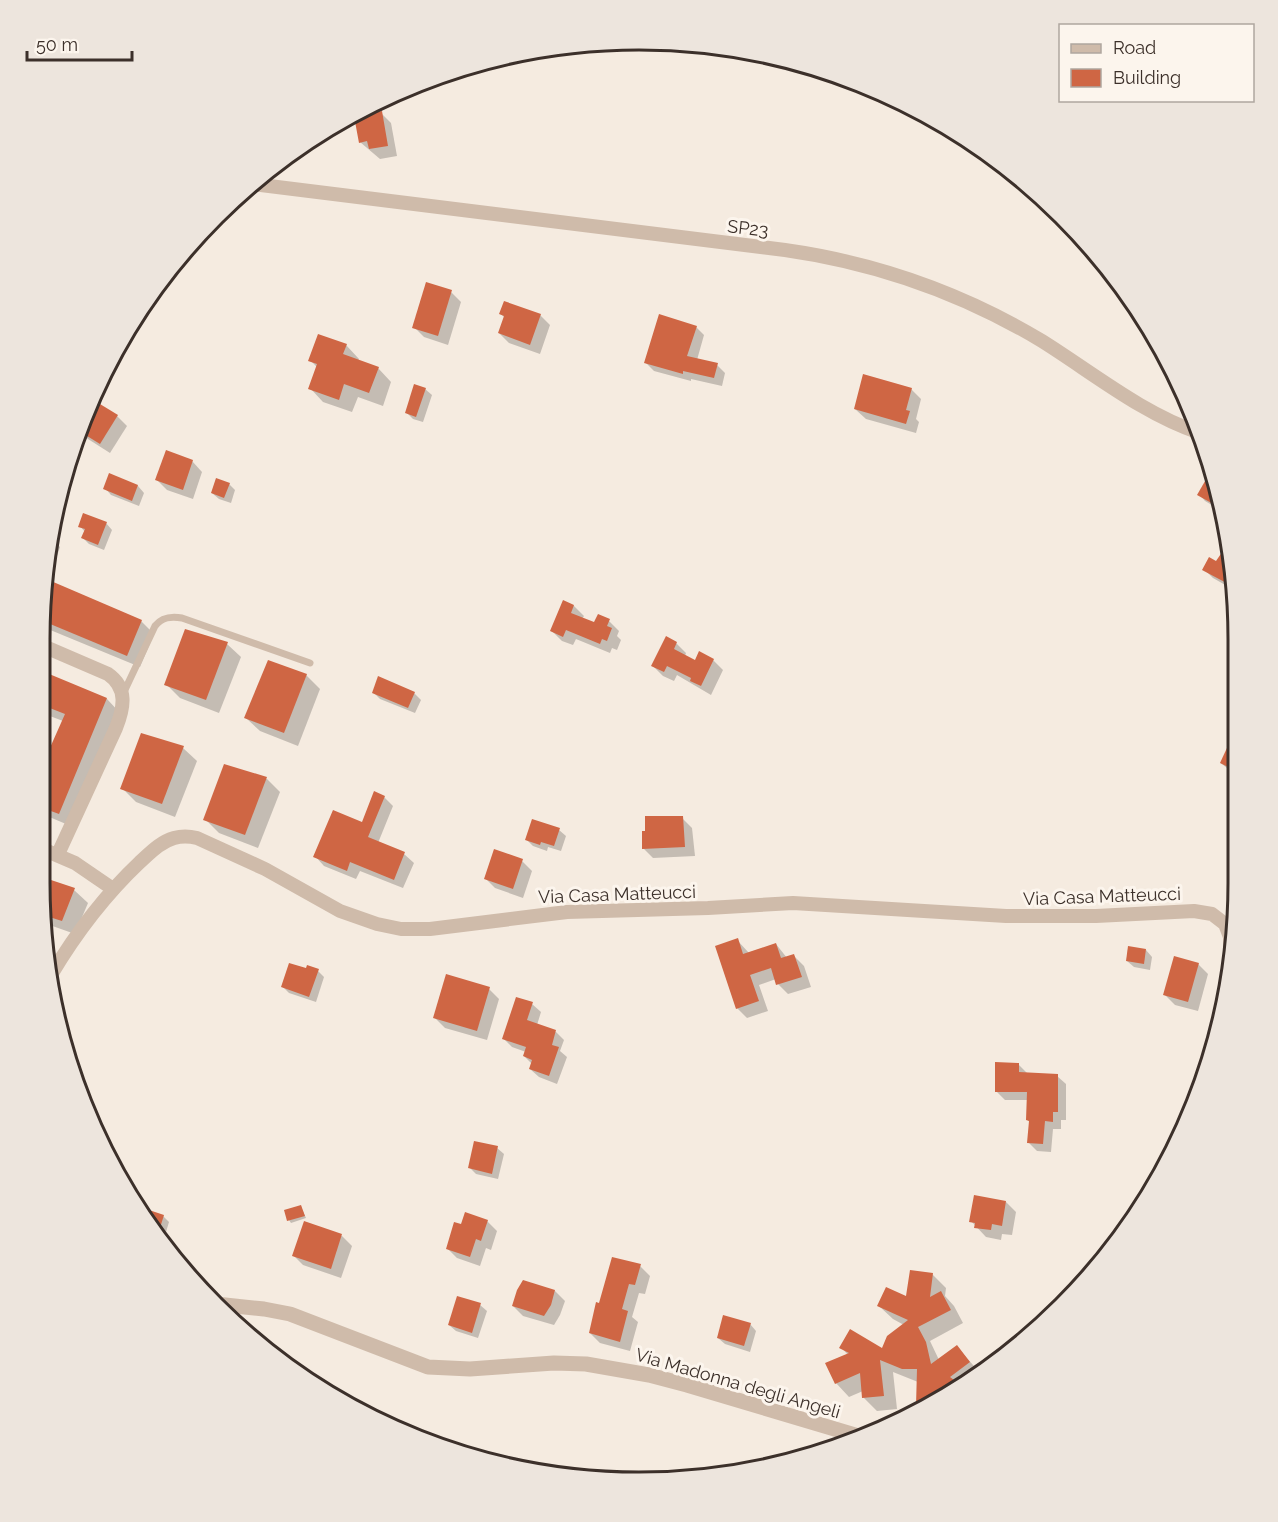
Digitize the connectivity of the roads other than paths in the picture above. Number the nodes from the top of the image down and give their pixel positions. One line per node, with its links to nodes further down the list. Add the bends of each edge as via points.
1 (263, 185): 2 (street, SP23 / SP23, via 793,251 869,266 922,283 995,315 1138,403)
2 (1189, 428)
3 (50, 649): 5 (street, via 108,674)
4 (310, 663): 5 (lane, via 182,618 163,618 155,626)
5 (123, 694): 7 (street, via 116,728)
6 (50, 851): 7 (street)
7 (58, 854): 8 (street)
8 (114, 889): 9 (street, Via Casa Matteucci, via 156,848 173,838 191,837 265,869 350,915 393,928 430,929 567,912 793,903 1006,916 1194,911 1212,914); 10 (street, Via Casa Matteucci, via 82,927)
9 (1226, 928)
10 (56, 967)
11 (228, 1305): 12 (street, Via Madonna degli Angeli, via 290,1314 428,1367 460,1370 561,1363 595,1365 678,1382)
12 (850, 1433)

